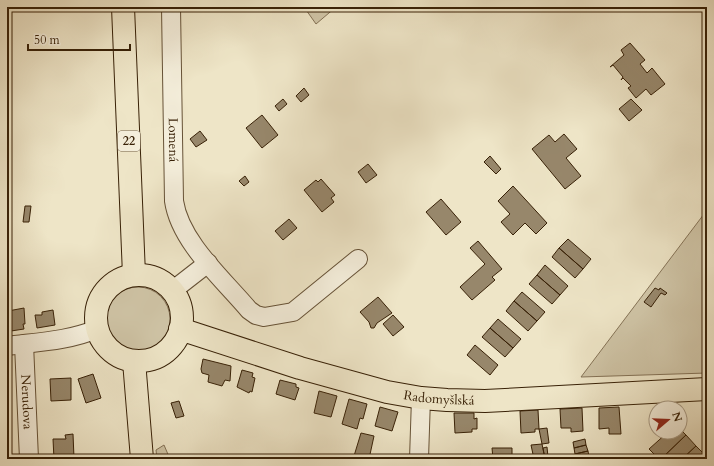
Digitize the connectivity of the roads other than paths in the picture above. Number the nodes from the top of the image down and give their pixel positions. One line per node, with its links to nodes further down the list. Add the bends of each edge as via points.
1 (123, 7): 5 (main road, 22)
2 (171, 7): 4 (street, Lomená, via 174,201 184,231)
3 (358, 259): 4 (street, Lomená, via 293,312 264,317 249,310)
4 (208, 263): 6 (street)
5 (134, 275): 6 (main road, via 155,278); 7 (main road, via 117,281 103,293 95,316)
6 (172, 291): 8 (main road, via 181,309)
7 (97, 328): 9 (street, via 60,340); 10 (main road, via 106,347 119,356)
8 (180, 329): 10 (main road, via 176,340 158,357); 12 (main road, Radomyšlská, via 300,368 387,392)
9 (15, 345): 13 (street, Nerudova)
10 (134, 361): 14 (main road)
11 (707, 389): 12 (main road, Radomyšlská, via 493,400)
12 (421, 398): 15 (street)
13 (29, 459)
14 (142, 459)
15 (419, 459)

